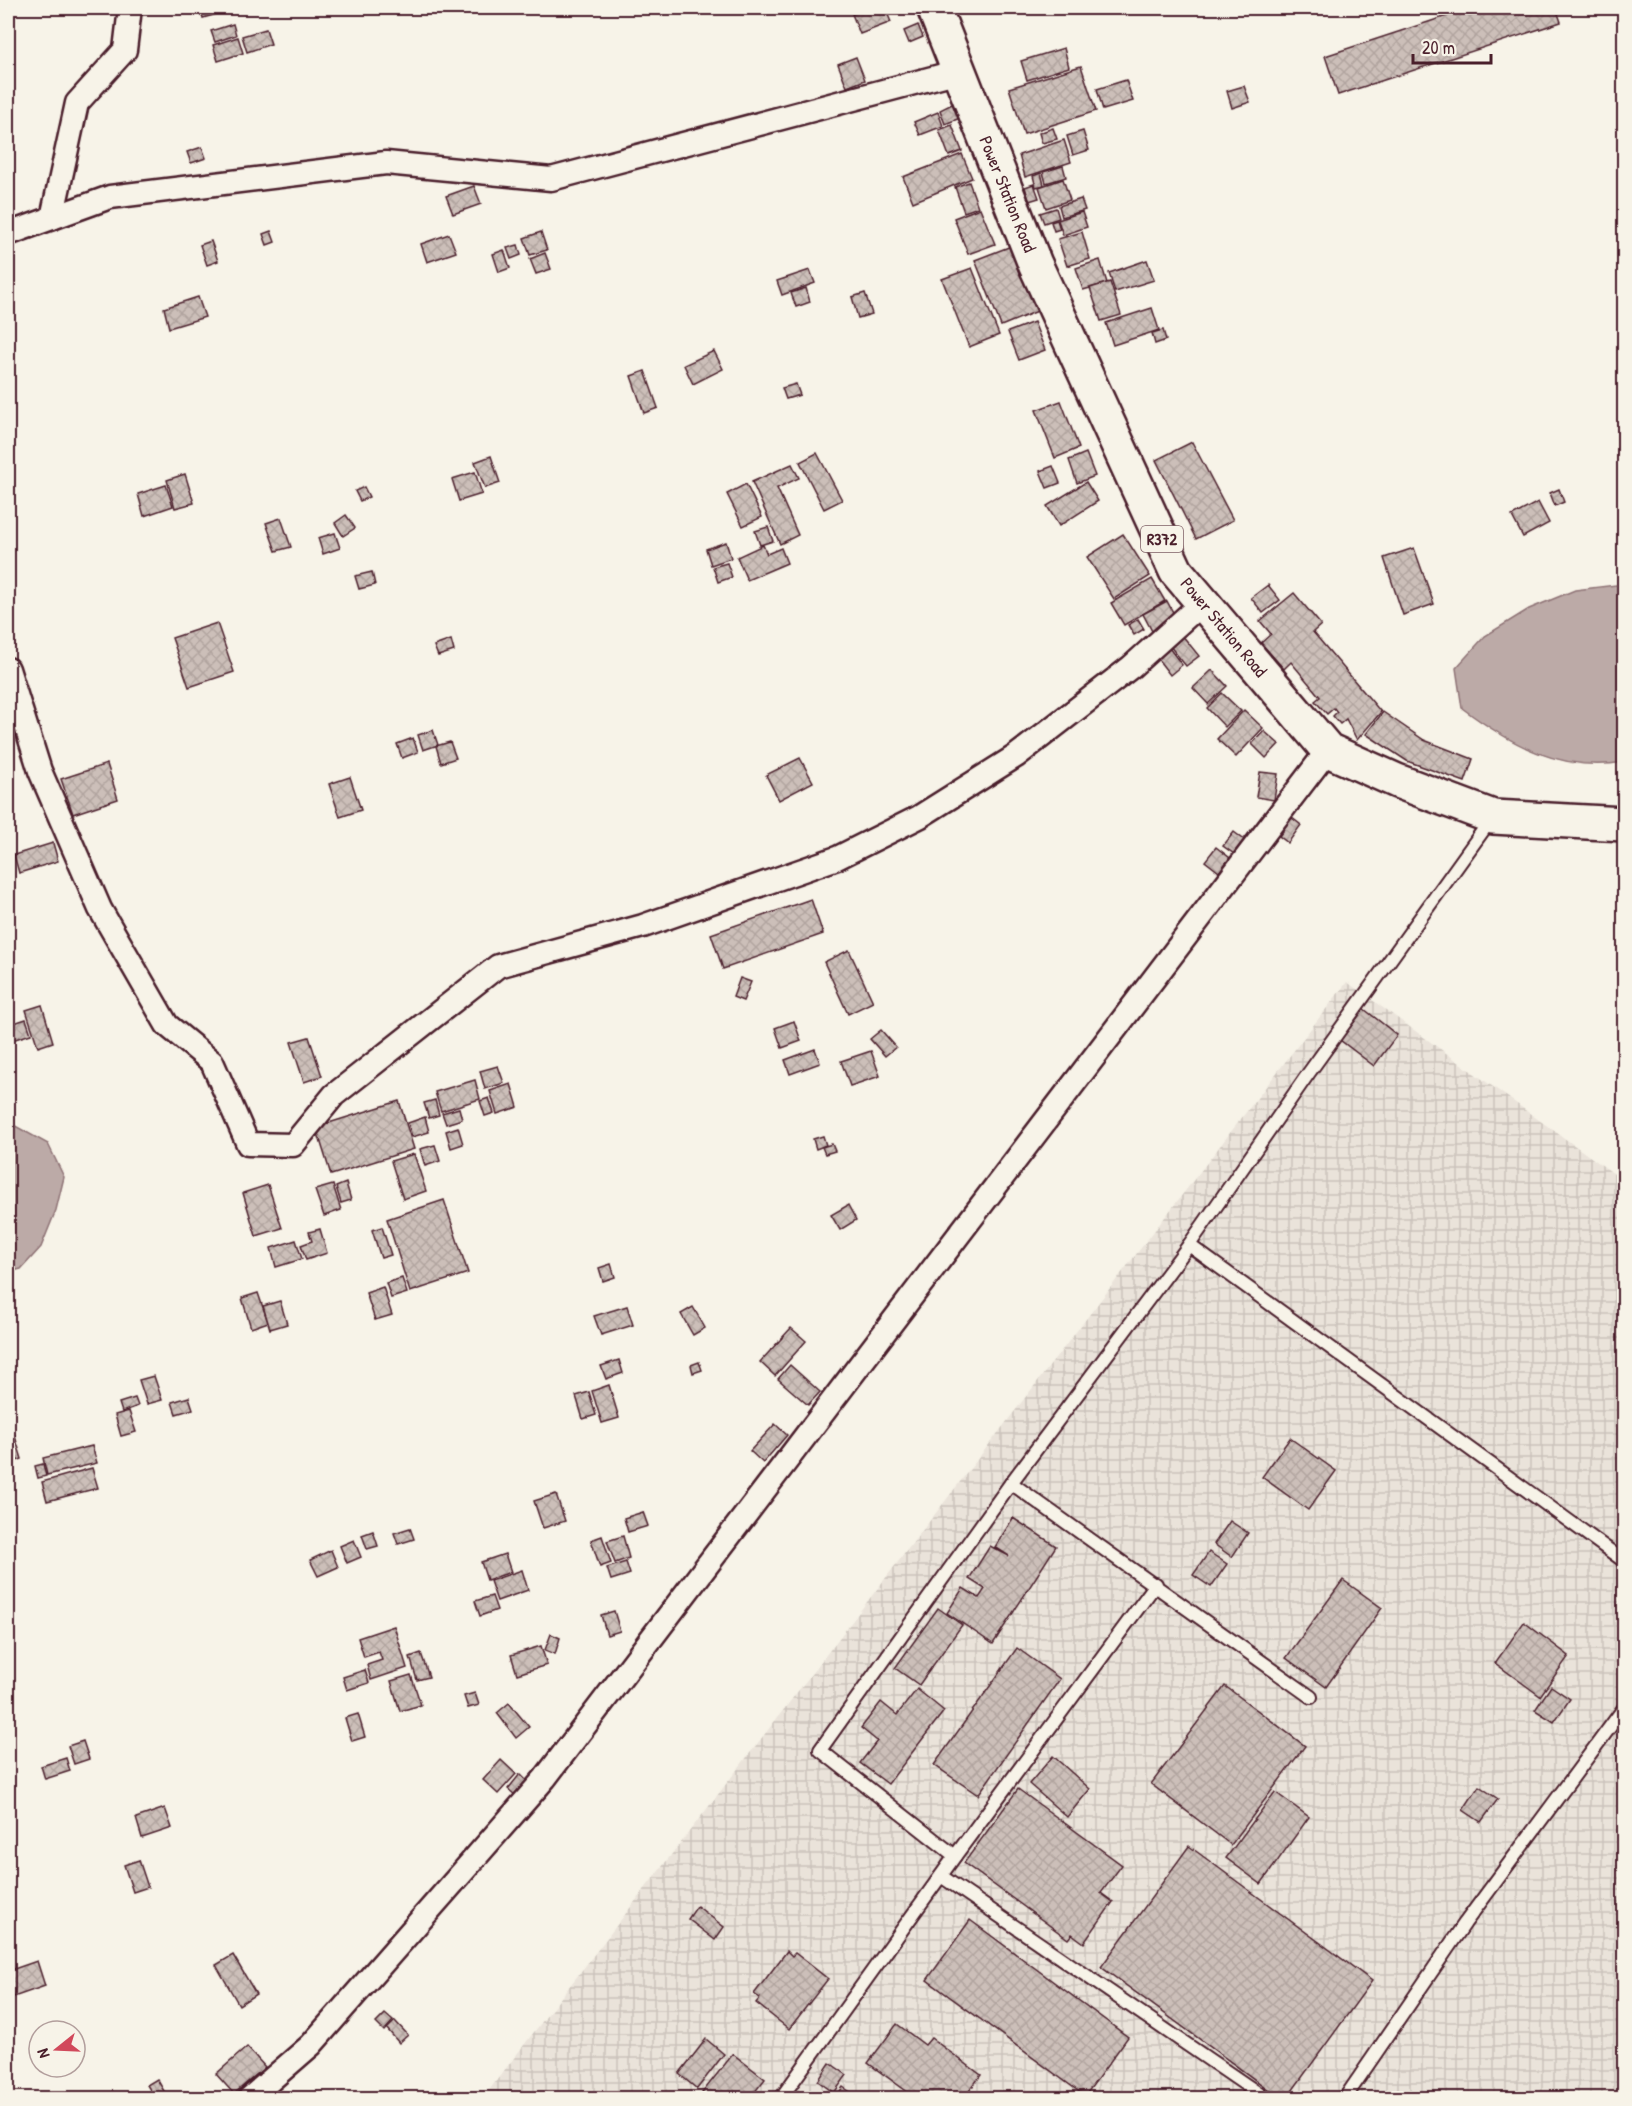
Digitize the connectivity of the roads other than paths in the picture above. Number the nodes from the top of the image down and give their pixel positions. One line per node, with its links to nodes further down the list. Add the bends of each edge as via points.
1 (130, 8): 4 (street, via 124,50 77,103)
2 (934, 8): 3 (main road, Power Station Road / R372)
3 (959, 71): 4 (street, via 551,179 386,163 110,197); 6 (main road, Power Station Road / R372, via 1035,264 1176,571)
4 (52, 218): 5 (street)
5 (8, 234)
6 (1203, 602): 7 (street, via 1131,667 1016,756 919,817 837,858 643,926 498,966 334,1095 293,1145 248,1144 212,1062 167,1025 100,909 40,771); 8 (main road, Power Station Road / R372)
7 (8, 669)
8 (1328, 750): 9 (main road, Power Station Road / R372); 19 (street, via 545,1778 311,2045)
9 (1493, 817): 10 (main road, Power Station Road / R372); 11 (lane)
10 (1624, 824)
11 (1189, 1245): 12 (lane); 13 (lane)
12 (1011, 1483): 14 (lane); 17 (lane, via 820,1750)
13 (1624, 1561)
14 (1156, 1584): 15 (lane); 17 (lane)
15 (1311, 1697)
16 (1624, 1708): 22 (lane, via 1465,1923)
17 (955, 1856): 18 (lane)
18 (941, 1876): 20 (lane); 21 (lane)
19 (250, 2098)
20 (781, 2098)
21 (1265, 2098)
22 (1345, 2098)

